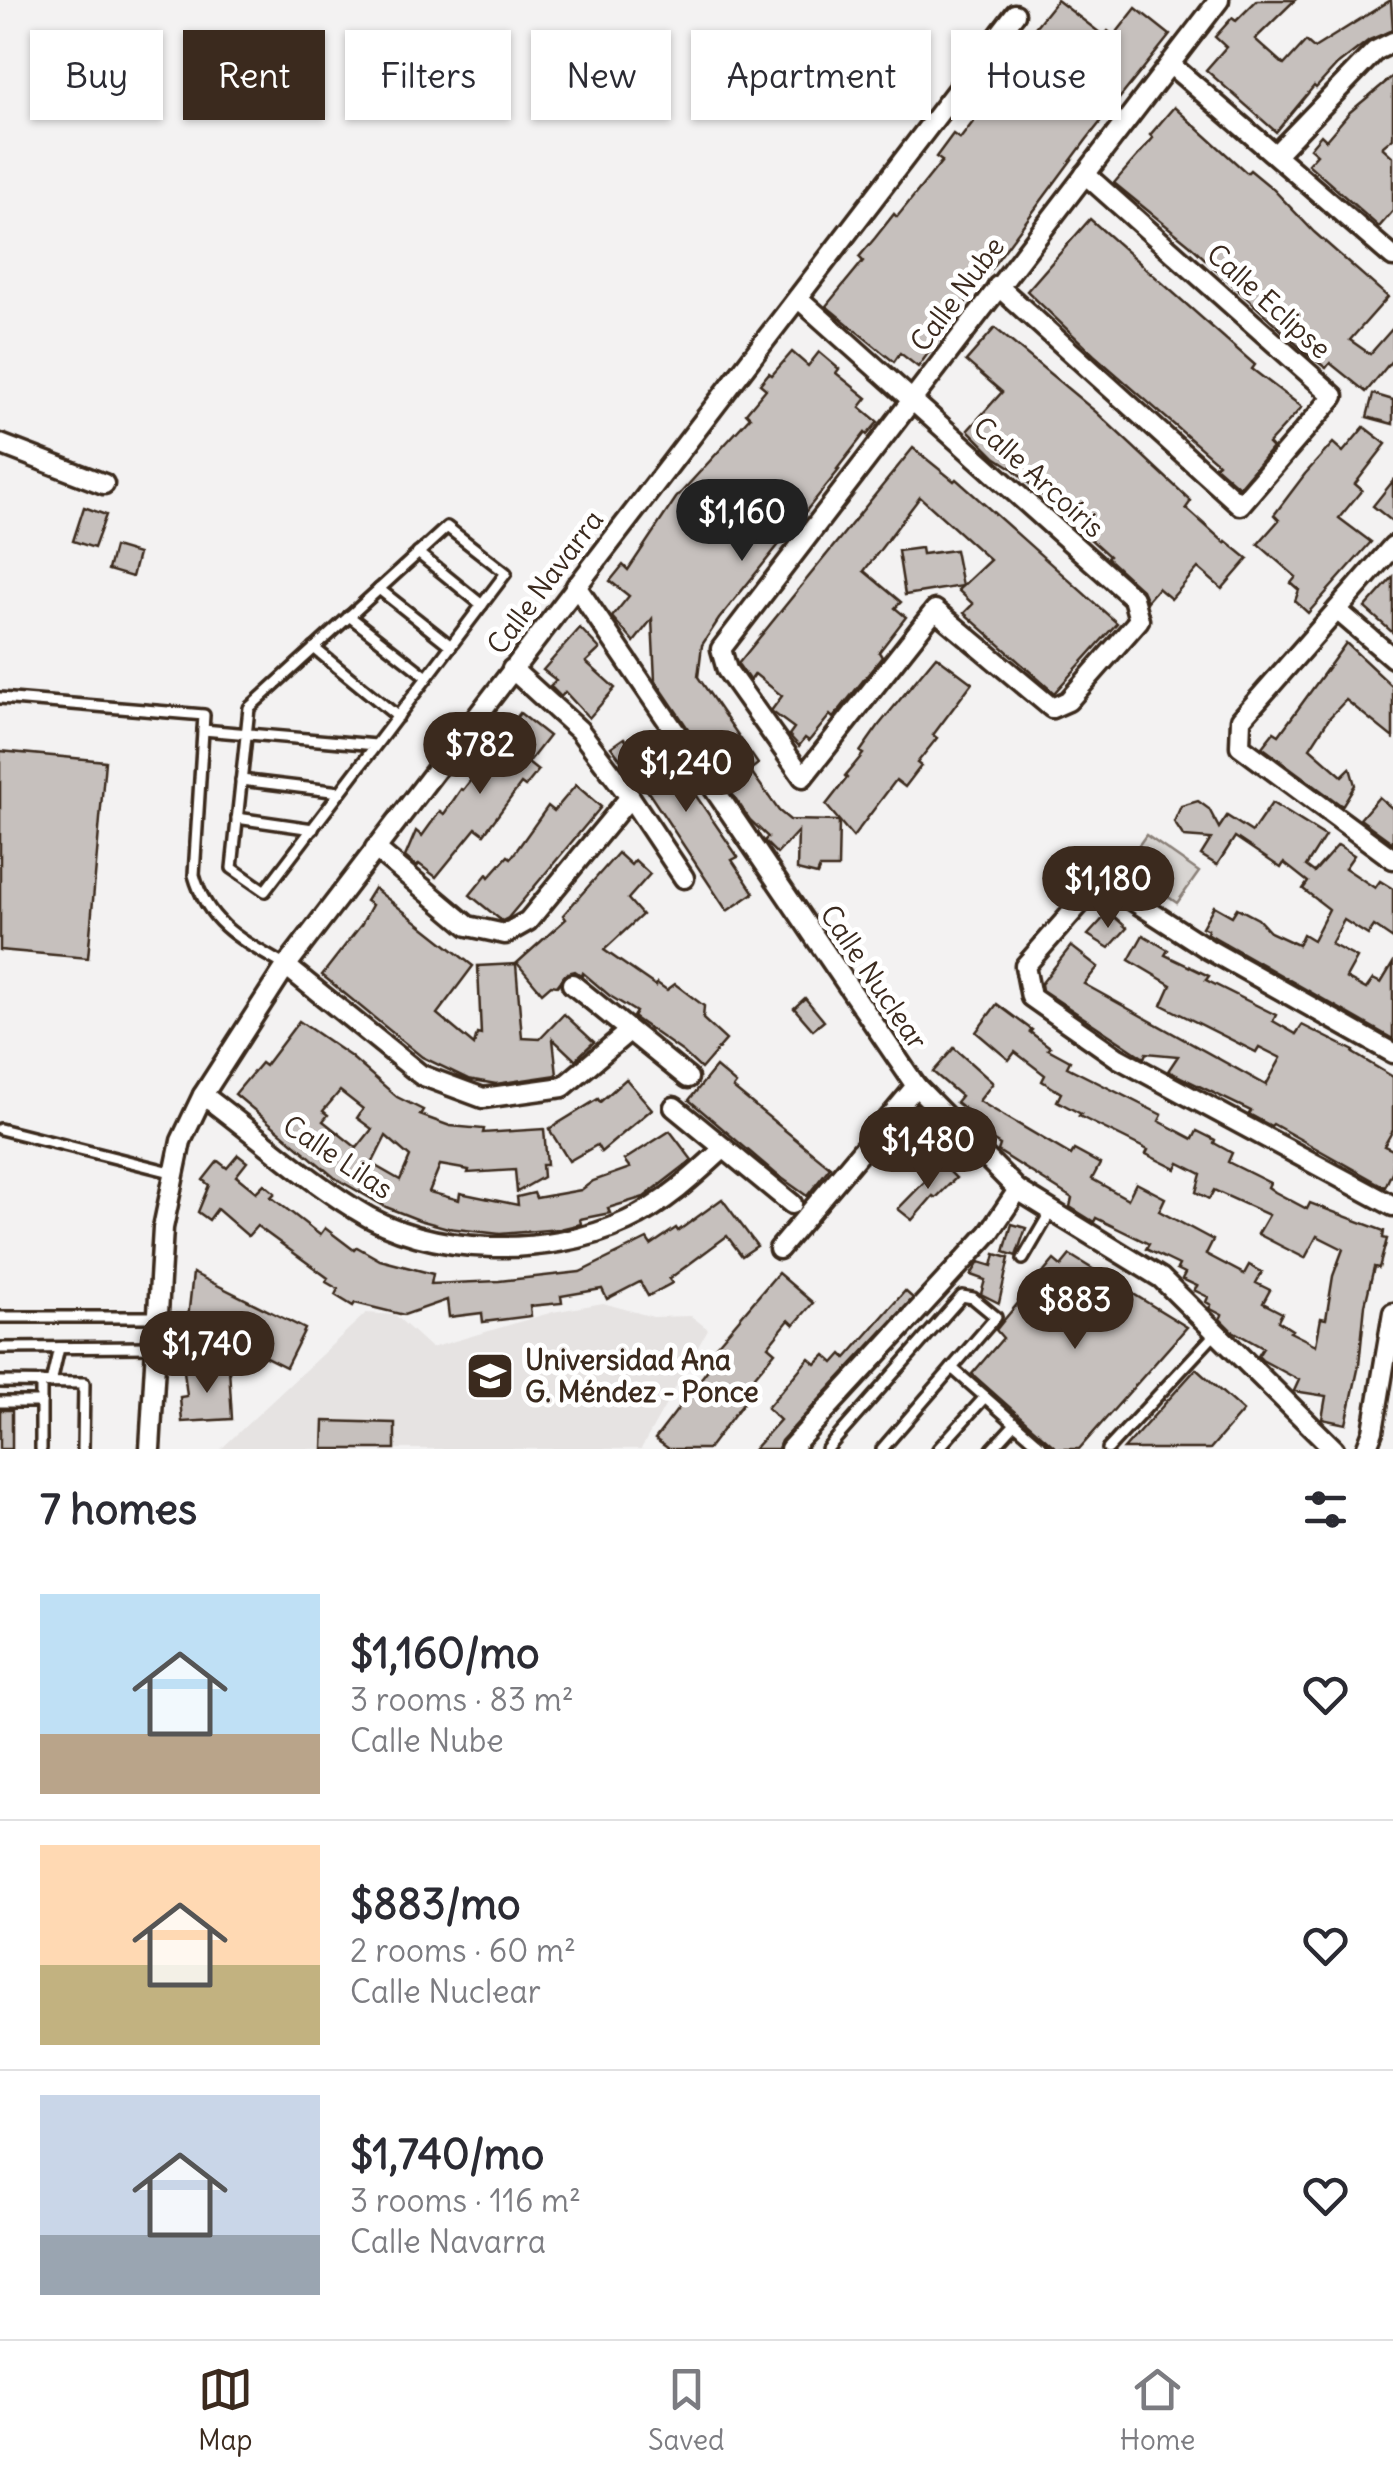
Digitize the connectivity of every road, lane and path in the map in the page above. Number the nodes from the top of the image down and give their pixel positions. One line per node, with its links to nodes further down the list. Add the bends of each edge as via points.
1 (1219, 0): 4 (street, Calle Nube)
2 (1015, 14): 9 (street, Calle Navarra)
3 (1393, 42): 5 (street, via 1376,51)
4 (1171, 65): 5 (street); 6 (street, Calle Nube)
5 (1276, 154): 7 (street)
6 (1085, 174): 8 (street, Calle Nube); 8 (street, Calle Eclipse, via 1334,396 1240,505)
7 (1390, 248)
8 (998, 286): 10 (street, Calle Nube)
9 (798, 298): 10 (street, Calle Arcoíris); 15 (street, Calle Navarra)
10 (911, 400): 26 (street, Calle Arcoíris, via 1133,598 1139,620 1068,701); 26 (street, Calle Nube, via 721,649 727,670 802,776 935,610)
11 (0, 444): 12 (street)
12 (104, 484)
13 (1393, 546): 18 (street)
14 (418, 553): 16 (lane); 17 (lane); 17 (lane, via 446,527 506,573)
15 (576, 586): 23 (street, Calle Navarra); 44 (street, Calle Nuclear)
16 (379, 589): 19 (lane); 20 (lane)
17 (482, 605): 20 (lane)
18 (1337, 610): 22 (street); 37 (street, via 1241,720 1240,746)
19 (349, 616): 21 (lane); 24 (lane)
20 (451, 646): 24 (lane)
21 (314, 648): 27 (lane); 29 (lane, via 249,708)
22 (1393, 658)
23 (512, 669): 33 (street, via 579,730); 36 (street, Calle Navarra)
24 (428, 677): 27 (lane)
25 (0, 698): 28 (lane, via 204,715)
26 (1052, 708)
27 (398, 716): 30 (lane)
28 (203, 730): 29 (lane); 39 (lane, via 194,874 199,893 235,936)
29 (246, 734): 30 (lane); 31 (lane)
30 (376, 746): 32 (lane)
31 (241, 780): 32 (lane); 34 (lane)
32 (340, 792): 35 (lane)
33 (630, 797): 36 (street, via 528,921 505,934 468,926); 38 (street)
34 (237, 818): 35 (lane); 35 (lane, via 232,868 265,891)
35 (312, 828)
36 (375, 848): 39 (street, Calle Navarra)
37 (1393, 859)
38 (684, 878)
39 (286, 966): 41 (street, via 420,1075 483,1098 563,1086); 45 (street, Calle Navarra)
40 (572, 984): 41 (street)
41 (629, 1031): 43 (street)
42 (1393, 1053): 52 (street, via 1112,887 1090,892 1025,966 1031,998 1118,1058)
43 (688, 1078)
44 (916, 1086): 50 (street, Calle Nuclear); 54 (street)
45 (203, 1094): 48 (street, Calle Lilas, via 357,1211 413,1235 476,1248 562,1242 626,1222 680,1188); 49 (street, Calle Navarra, via 181,1141)
46 (674, 1107): 48 (street)
47 (0, 1128): 49 (lane)
48 (724, 1148): 51 (street)
49 (175, 1173): 57 (street, Calle Navarra, via 163,1228)
50 (1018, 1190): 53 (street, Calle Nuclear); 73 (street, via 989,1233)
51 (792, 1204)
52 (1393, 1206)
53 (1052, 1211): 55 (lane); 59 (street, Calle Nuclear, via 1161,1278)
54 (780, 1249)
55 (1022, 1258)
56 (1393, 1313): 81 (street)
57 (158, 1316): 58 (lane); 60 (street, Calle Navarra)
58 (0, 1317)
59 (1216, 1332): 79 (lane); 80 (street, Calle Nuclear)
60 (156, 1347): 62 (lane); 72 (street, Calle Navarra)
61 (0, 1348): 62 (lane)
62 (60, 1348): 65 (lane)
63 (952, 1368): 66 (lane); 74 (lane, via 996,1317 966,1296); 75 (lane)
64 (0, 1382): 65 (lane)
65 (46, 1382): 68 (lane); 71 (lane, via 84,1383)
66 (985, 1397): 69 (lane); 76 (lane)
67 (0, 1402): 68 (lane)
68 (41, 1402): 70 (lane)
69 (1015, 1424): 77 (lane); 78 (lane)
70 (40, 1449)
71 (83, 1449)
72 (150, 1449)
73 (790, 1449)
74 (826, 1449)
75 (882, 1449)
76 (938, 1449)
77 (992, 1449)
78 (1044, 1449)
79 (1108, 1449)
80 (1334, 1449)
81 (1366, 1449)

